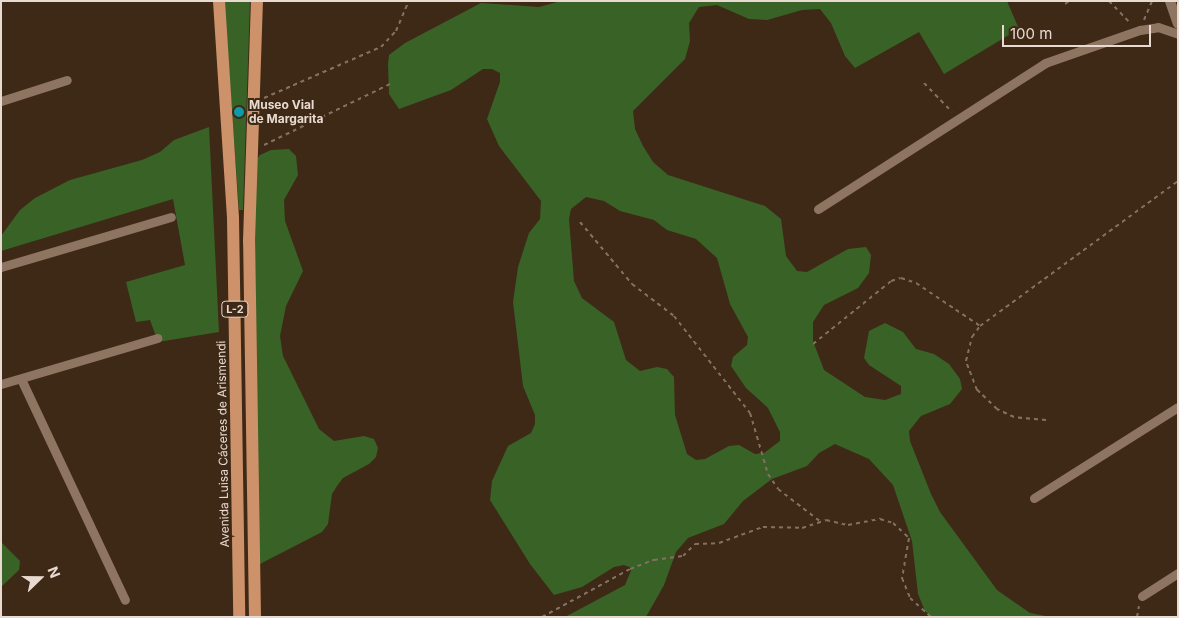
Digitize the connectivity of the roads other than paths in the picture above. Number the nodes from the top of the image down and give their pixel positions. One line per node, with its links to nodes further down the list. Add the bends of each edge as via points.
1 (220, 1): 19 (main road, Avenida Luisa Cáceres de Arismendi / L-2, via 233,209)
2 (257, 1): 20 (main road, L-2, via 249,241)
3 (1170, 1): 4 (street)
4 (1178, 24)
5 (1178, 34): 8 (street, via 1158,27 1140,30 1045,63)
6 (67, 80): 7 (street)
7 (1, 101)
8 (818, 209)
9 (171, 217): 10 (street)
10 (1, 267)
11 (157, 338): 12 (street)
12 (21, 379): 13 (street); 18 (street)
13 (1, 384)
14 (1178, 407): 15 (street)
15 (1034, 498)
16 (1178, 573): 17 (street)
17 (1142, 596)
18 (125, 600)
19 (239, 617)
20 (255, 617)

